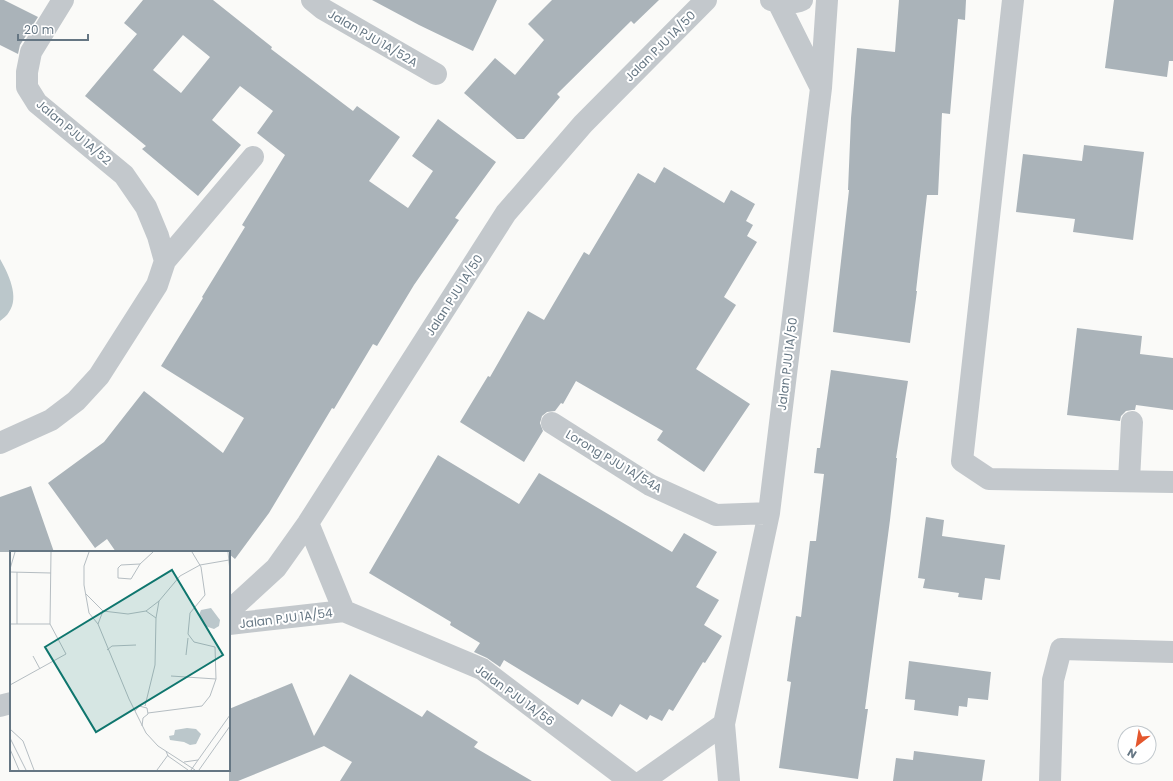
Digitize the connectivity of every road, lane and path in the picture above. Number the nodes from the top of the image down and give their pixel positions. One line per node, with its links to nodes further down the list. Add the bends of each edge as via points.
1 (64, 0): 11 (street, Jalan PJU 1A/52, via 31,52 27,87 37,103 124,175 146,207 158,236)
2 (312, 0): 8 (street, Jalan PJU 1A/52A, via 322,9)
3 (706, 0): 18 (street, Jalan PJU 1A/50, via 583,124 506,213)
4 (802, 0): 7 (street)
5 (827, 0): 9 (street, Jalan PJU 1A/50)
6 (1013, 0): 15 (street, via 962,461 989,479)
7 (775, 1): 9 (street)
8 (436, 74)
9 (820, 88): 17 (street, Jalan PJU 1A/50)
10 (253, 157): 11 (street)
11 (164, 261): 14 (street, via 156,285 99,376 76,401 51,420)
12 (552, 422): 17 (street, Lorong PJU 1A/54A, via 650,485 716,515)
13 (1132, 422): 15 (street)
14 (0, 443)
15 (1129, 480): 16 (street)
16 (1173, 482)
17 (769, 513): 25 (street, Jalan PJU 1A/50)
18 (308, 523): 19 (street, Jalan PJU 1A/50, via 276,568); 20 (street)
19 (230, 610)
20 (344, 611): 21 (street, Jalan PJU 1A/54); 26 (street, Jalan PJU 1A/56, via 482,669)
21 (230, 624)
22 (1173, 652): 29 (street, via 1061,649 1053,680)
23 (10, 703): 24 (street)
24 (0, 706)
25 (724, 724): 27 (street); 28 (street)
26 (630, 781)
27 (643, 781)
28 (729, 781)
29 (1050, 781)

